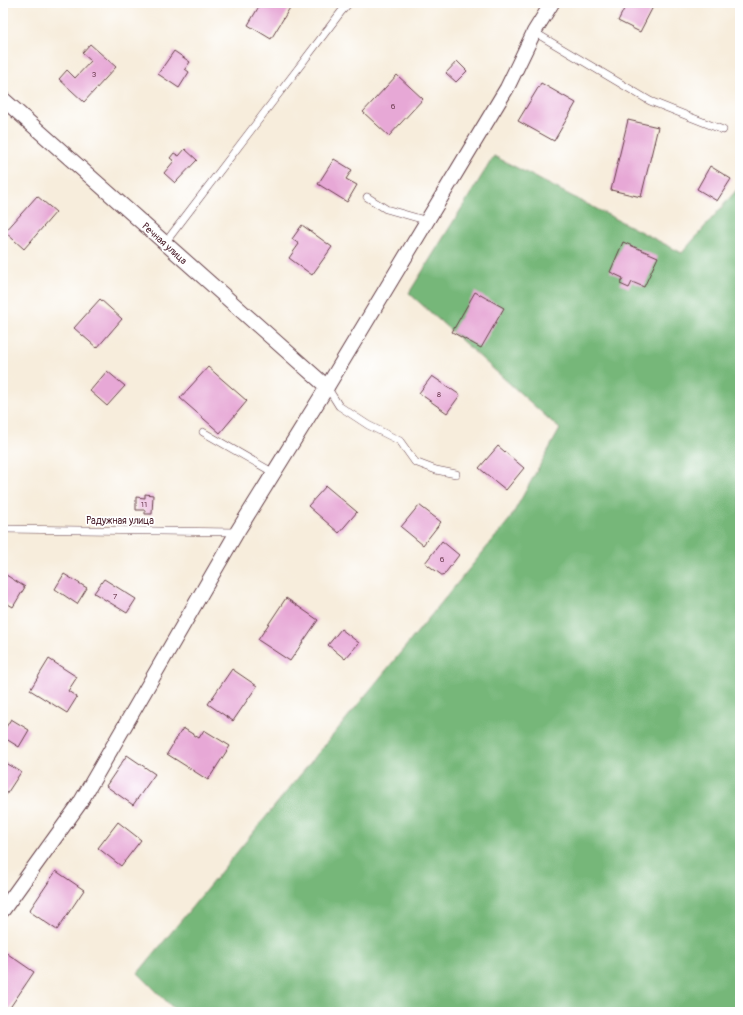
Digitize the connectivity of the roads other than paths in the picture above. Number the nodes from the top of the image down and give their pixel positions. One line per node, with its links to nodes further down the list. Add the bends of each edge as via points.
1 (349, 3): 8 (lane)
2 (552, 3): 3 (street)
3 (534, 32): 5 (lane, via 650,101); 7 (street, via 508,88)
4 (3, 99): 8 (street, Речная улица)
5 (723, 130)
6 (367, 197): 7 (lane, via 386,209)
7 (428, 221): 9 (street)
8 (165, 243): 9 (street, Речная улица)
9 (327, 388): 11 (street); 12 (lane, via 339,406 368,426 400,441 415,462)
10 (203, 432): 11 (lane)
11 (274, 473): 14 (street)
12 (456, 474)
13 (3, 529): 14 (lane, Радужная улица)
14 (237, 532): 15 (street, via 80,803)
15 (3, 910)

